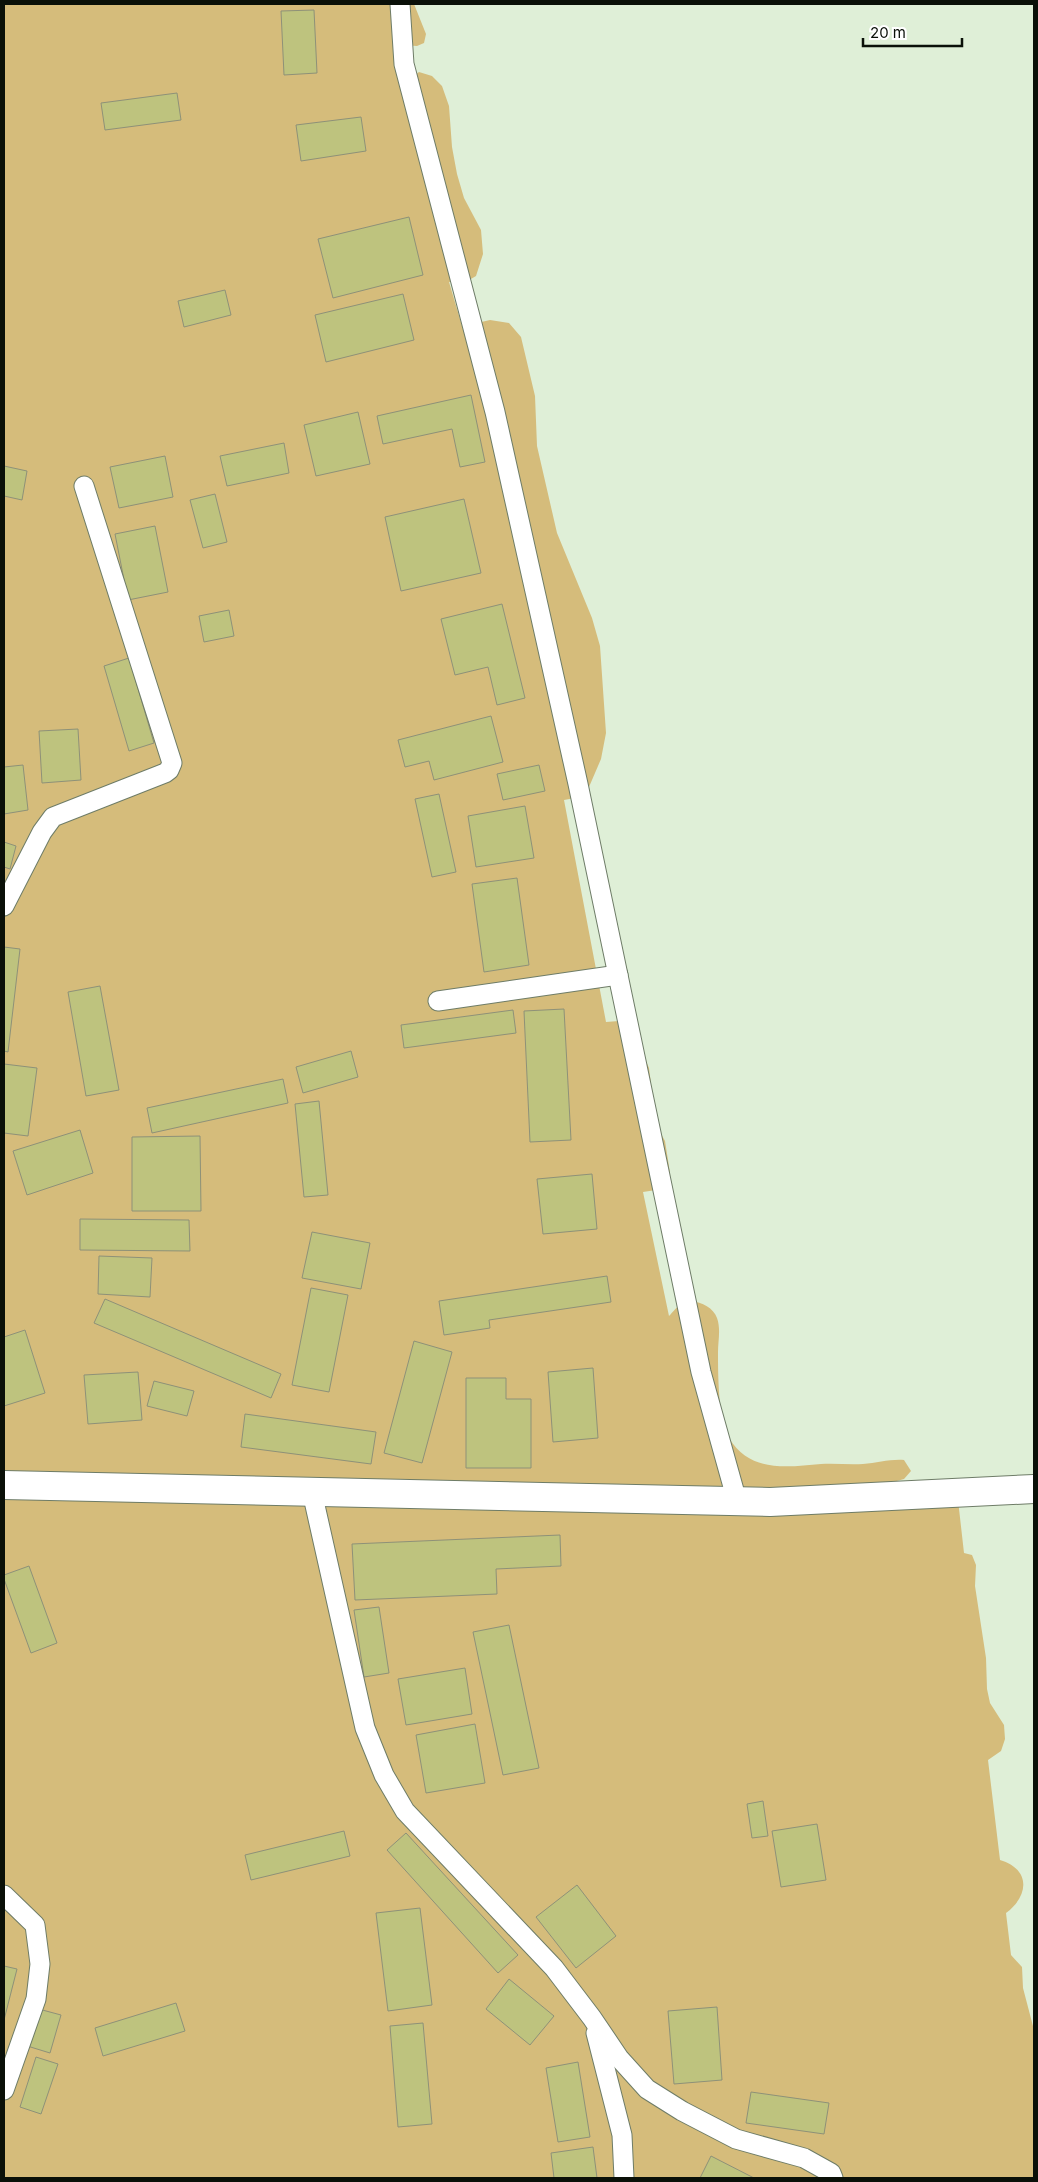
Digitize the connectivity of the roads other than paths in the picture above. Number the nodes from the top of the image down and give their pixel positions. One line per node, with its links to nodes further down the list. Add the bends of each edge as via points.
1 (400, 4): 4 (lane, via 404,64 496,412)
2 (84, 486): 3 (lane, via 172,763 164,774 53,817)
3 (4, 906)
4 (618, 975): 5 (lane); 9 (lane, via 701,1372)
5 (438, 1001)
6 (4, 1484): 8 (main road)
7 (1034, 1489): 9 (main road)
8 (312, 1492): 9 (main road); 11 (lane, via 365,1728 384,1775 405,1811 554,1968)
9 (737, 1501)
10 (4, 1895): 12 (lane, via 35,1924 40,1964 36,1999)
11 (592, 2018): 13 (lane, via 622,2136); 14 (lane, via 619,2058 646,2089 736,2139 804,2158)
12 (4, 2090)
13 (624, 2178)
14 (833, 2178)

